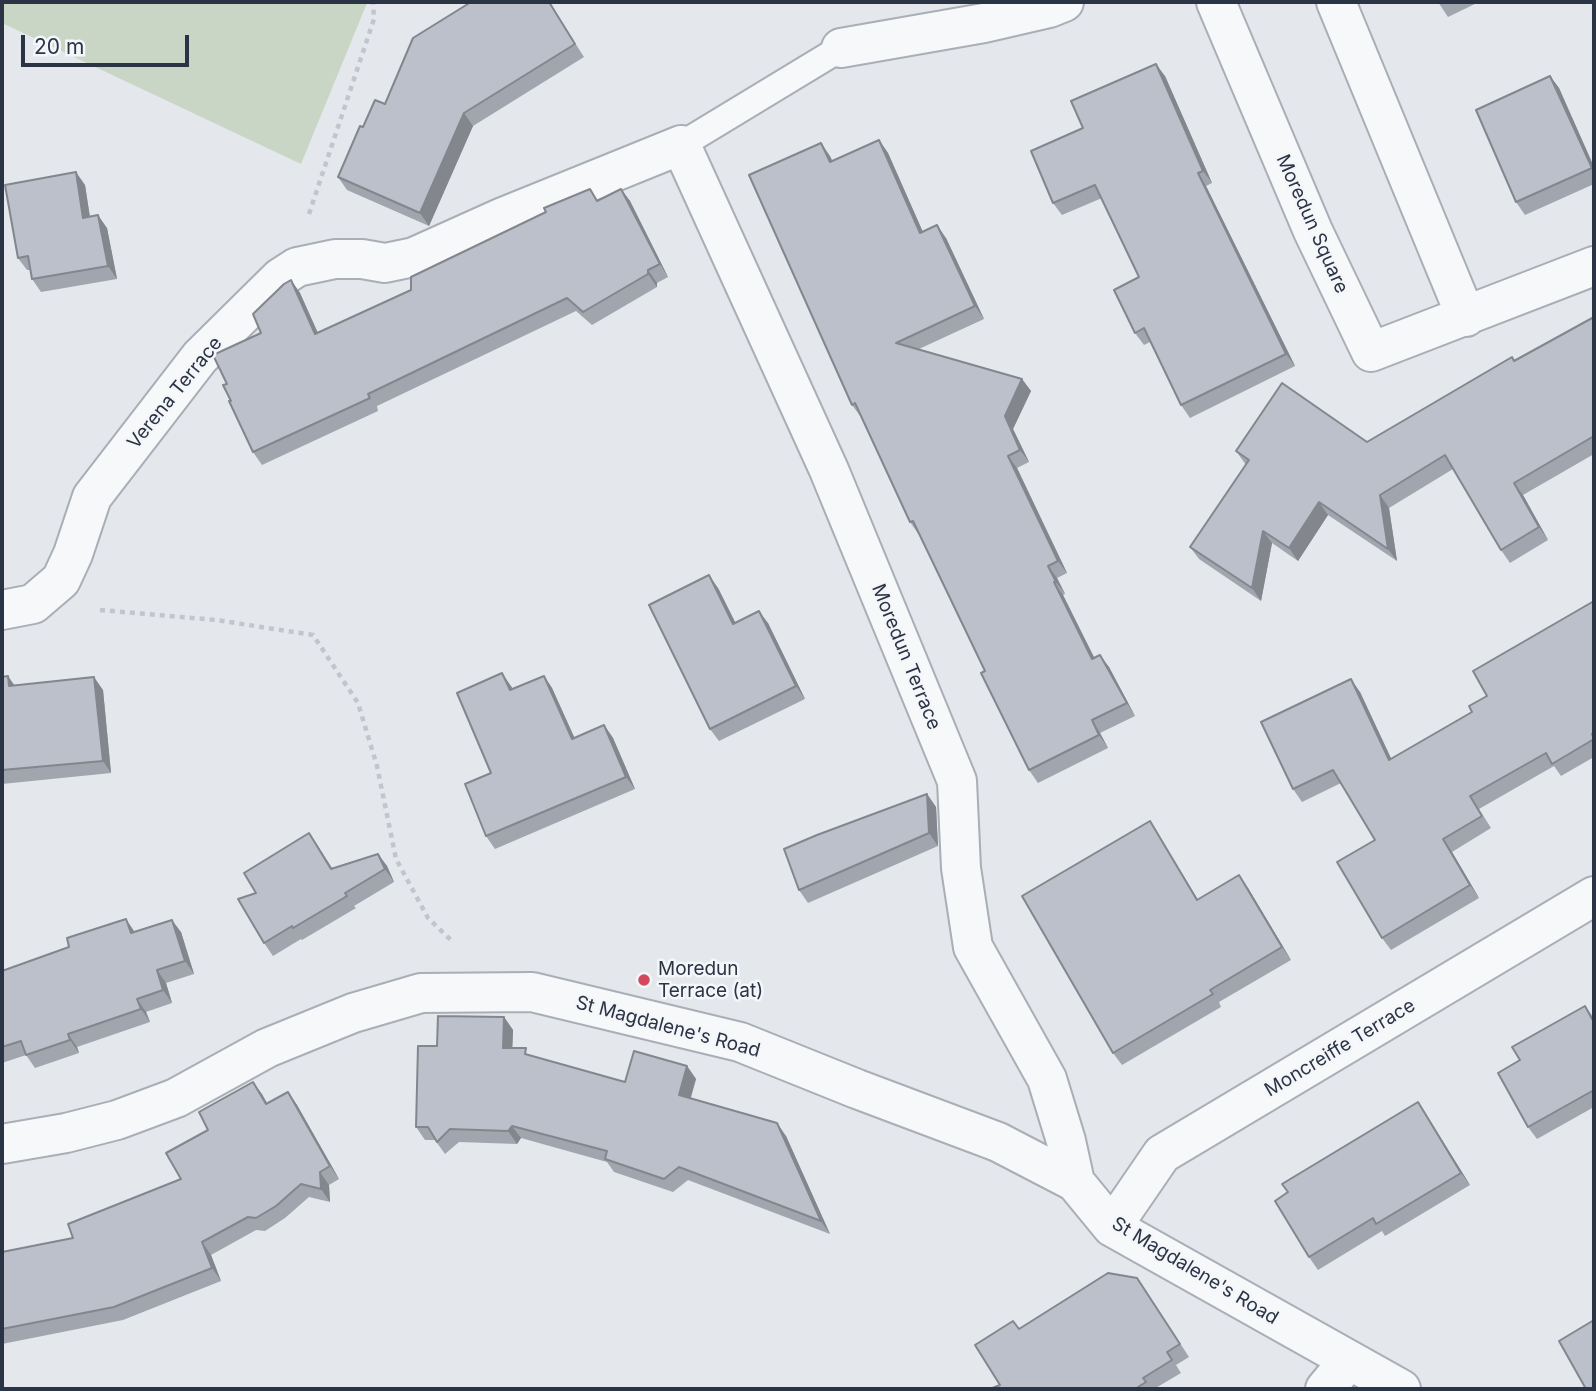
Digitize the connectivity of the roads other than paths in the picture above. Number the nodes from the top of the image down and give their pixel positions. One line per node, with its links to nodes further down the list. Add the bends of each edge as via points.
1 (1063, 2): 4 (street, via 984,23)
2 (1216, 2): 7 (street, Moredun Square, via 1313,231 1371,352)
3 (1336, 2): 7 (street)
4 (841, 48): 5 (lane)
5 (681, 145): 8 (street, Verena Terrace, via 414,257 385,263 335,259 297,267 279,278 200,357 92,496 61,580); 11 (street, Moredun Terrace, via 829,470 957,781 961,868 974,947 1047,1079)
6 (1594, 266): 7 (street, Moredun Square)
7 (1466, 317)
8 (17, 607)
9 (1594, 896): 12 (street, Moncreiffe Terrace, via 1162,1154)
10 (2, 1144): 11 (street, St Magdalene's Road, via 117,1120 176,1098 267,1048 353,1013 421,993 532,992 740,1042 998,1142)
11 (1075, 1182): 12 (street, St Magdalene's Road)
12 (1112, 1227): 13 (street, St Magdalene's Road)
13 (1349, 1360): 14 (street); 15 (street, St Magdalene's Road)
14 (1325, 1389)
15 (1401, 1389)

